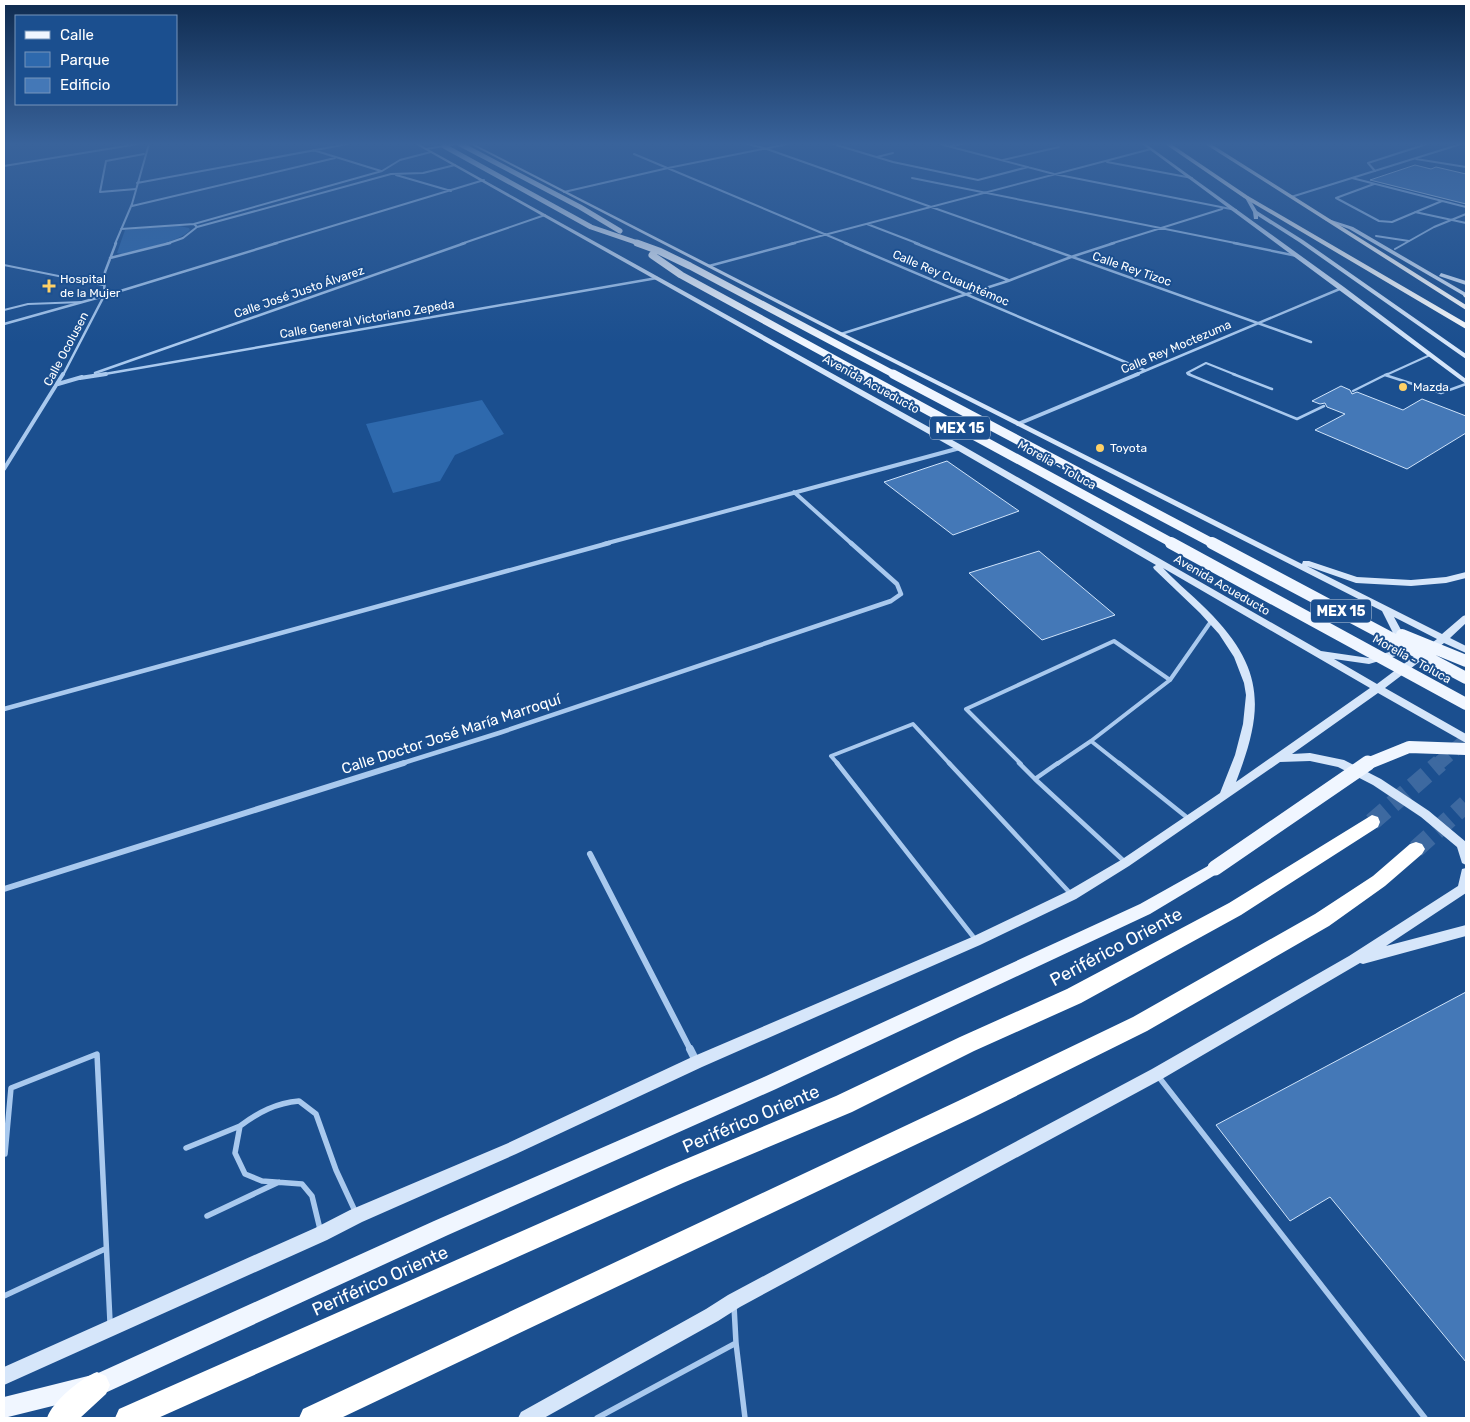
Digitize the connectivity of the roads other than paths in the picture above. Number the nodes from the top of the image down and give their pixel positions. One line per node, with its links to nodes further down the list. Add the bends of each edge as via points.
1 (130, 210): 31 (street)
2 (246, 210): 27 (street)
3 (251, 210): 27 (street)
4 (386, 210): 48 (street)
5 (537, 210): 22 (street, Avenida Acueducto)
6 (561, 210): 72 (main road, Morelia - Toluca / MEX 15, bridge, via 591,227 659,251 690,266)
7 (585, 210): 85 (main road, Morelia - Toluca / MEX 15, bridge, via 690,279)
8 (600, 210): 40 (street, Avenida Acueducto)
9 (767, 210): 32 (street, Calle Rey Cuauhtémoc)
10 (918, 210): 26 (street)
11 (939, 210): 37 (street, Calle Rey Tizoc)
12 (1071, 210): 29 (street)
13 (1218, 210): 29 (street)
14 (1236, 210): 28 (street)
15 (1269, 210): 54 (highway)
16 (1313, 210): 23 (highway)
17 (1359, 210): 20 (lane, via 1385,222)
18 (1419, 210): 20 (lane)
19 (1255, 212): 28 (street); 58 (street)
20 (1415, 212): 24 (lane)
21 (1466, 214): 24 (lane)
22 (545, 215): 41 (street, Avenida Acueducto); 61 (street, Calle José Justo Álvarez)
23 (1327, 219): 30 (street); 50 (highway)
24 (1451, 221): 25 (lane); 34 (lane)
25 (1466, 223)
26 (867, 224): 32 (street); 42 (street)
27 (195, 225): 31 (street); 38 (street, via 195,231 174,241)
28 (1258, 227): 36 (street)
29 (1161, 228): 36 (street); 37 (street)
30 (1351, 228): 33 (street); 47 (street)
31 (121, 229): 38 (street)
32 (825, 235): 40 (street); 46 (street, Calle Rey Cuauhtémoc)
33 (1376, 236): 34 (lane); 35 (street)
34 (1409, 241): 35 (lane)
35 (1395, 249): 43 (street, via 1432,271)
36 (1298, 256): 45 (street)
37 (1071, 257): 42 (street); 52 (street, Calle Rey Tizoc)
38 (110, 258): 44 (street)
39 (4, 265): 44 (lane)
40 (709, 266): 55 (street, Avenida Acueducto)
41 (656, 278): 61 (street, Calle General Victoriano Zepeda); 68 (street, Avenida Acueducto)
42 (1008, 280): 46 (street)
43 (1466, 283)
44 (103, 285): 48 (street)
45 (1342, 288): 52 (street, Calle Rey Moctezuma); 57 (street)
46 (964, 293): 55 (street); 59 (street, Calle Rey Cuauhtémoc)
47 (1466, 295)
48 (104, 296): 49 (street); 63 (street, Calle Ocolusen)
49 (85, 302): 51 (lane, via 28,304); 53 (street)
50 (1466, 308)
51 (4, 310)
52 (1257, 322): 56 (street, Calle Rey Tizoc); 59 (street, Calle Rey Moctezuma)
53 (4, 324)
54 (1466, 326)
55 (841, 334): 67 (street, Avenida Acueducto)
56 (1311, 342)
57 (1430, 354): 60 (lane); 62 (street)
58 (1466, 357)
59 (1144, 370): 67 (street, Calle Rey Moctezuma)
60 (1385, 376): 62 (lane, via 1441,393); 65 (lane)
61 (80, 378): 63 (street, Calle José Justo Álvarez)
62 (1466, 383)
63 (58, 384): 69 (street, Calle Ocolusen)
64 (1272, 390): 66 (lane, via 1206,363 1186,372 1297,419)
65 (1353, 391)
66 (1324, 406)
67 (1018, 424): 71 (street, Avenida Acueducto)
68 (960, 448): 70 (street); 73 (street, Avenida Acueducto)
69 (4, 469)
70 (794, 492): 86 (street); 101 (street, Calle Doctor José María Marroquí, via 897,584 901,594 891,601 499,733)
71 (1208, 520): 74 (street, via 1301,562 1356,580 1411,583); 75 (street, Avenida Acueducto)
72 (1216, 544): 81 (main road, bridge, via 1411,640); 82 (main road, Morelia - Toluca / MEX 15, bridge)
73 (1151, 558): 77 (street); 80 (street, Avenida Acueducto)
74 (1466, 575)
75 (1385, 609): 78 (street, Avenida Acueducto); 80 (street, via 1401,639 1393,654 1369,661)
76 (1466, 618): 78 (street)
77 (1212, 620): 83 (lane); 92 (street, via 1237,654 1249,684 1251,707 1234,776)
78 (1444, 638): 79 (street, Avenida Acueducto); 84 (street)
79 (1466, 650)
80 (1316, 653): 84 (street, Avenida Acueducto)
81 (1466, 661)
82 (1466, 678)
83 (1170, 680): 88 (lane); 91 (lane, via 1114,641 966,709)
84 (1378, 688): 87 (street, Avenida Acueducto); 90 (street)
85 (1466, 704)
86 (4, 709)
87 (1466, 739)
88 (1091, 741): 91 (lane); 93 (lane)
89 (1466, 749): 121 (main road, bridge, via 1409,747 1370,762 1215,868 1145,909 770,1083)
90 (1279, 758): 92 (street); 97 (street, via 1310,757 1340,763 1377,782 1425,814 1462,845)
91 (1035, 779): 98 (lane)
92 (1224, 796): 93 (street)
93 (1190, 819): 98 (street)
94 (1372, 822): 124 (highway, Periférico Oriente, via 1235,908 1074,996 844,1104 666,1179)
95 (1416, 849): 125 (highway, via 1378,881 1322,920 1140,1024)
96 (590, 854): 106 (street)
97 (1466, 860)
98 (1125, 863): 102 (street)
99 (1466, 873): 100 (street)
100 (1465, 888): 105 (street)
101 (4, 890)
102 (1072, 895): 104 (street); 104 (lane, via 913,724 832,756)
103 (1466, 931): 105 (street)
104 (976, 941): 106 (street)
105 (1354, 960): 107 (street)
106 (696, 1062): 113 (street, via 511,1149)
107 (1157, 1074): 117 (street); 129 (lane)
108 (240, 1126): 109 (lane); 111 (lane, via 235,1153 245,1174 262,1180); 113 (lane, via 258,1112 282,1102 299,1101 316,1114)
109 (186, 1148)
110 (5, 1154): 115 (lane, via 11,1088 97,1054)
111 (281, 1181): 112 (lane); 114 (lane, via 302,1184 312,1196)
112 (207, 1216)
113 (356, 1216): 114 (street)
114 (321, 1234): 118 (street)
115 (105, 1249): 116 (lane); 118 (lane)
116 (4, 1296)
117 (734, 1301): 119 (lane); 126 (street)
118 (111, 1327): 120 (street)
119 (736, 1343): 127 (lane); 128 (lane)
120 (4, 1376)
121 (97, 1385): 122 (main road); 123 (highway)
122 (4, 1408)
123 (60, 1418)
124 (128, 1418)
125 (312, 1418)
126 (526, 1418)
127 (597, 1418)
128 (745, 1418)
129 (1425, 1418)

